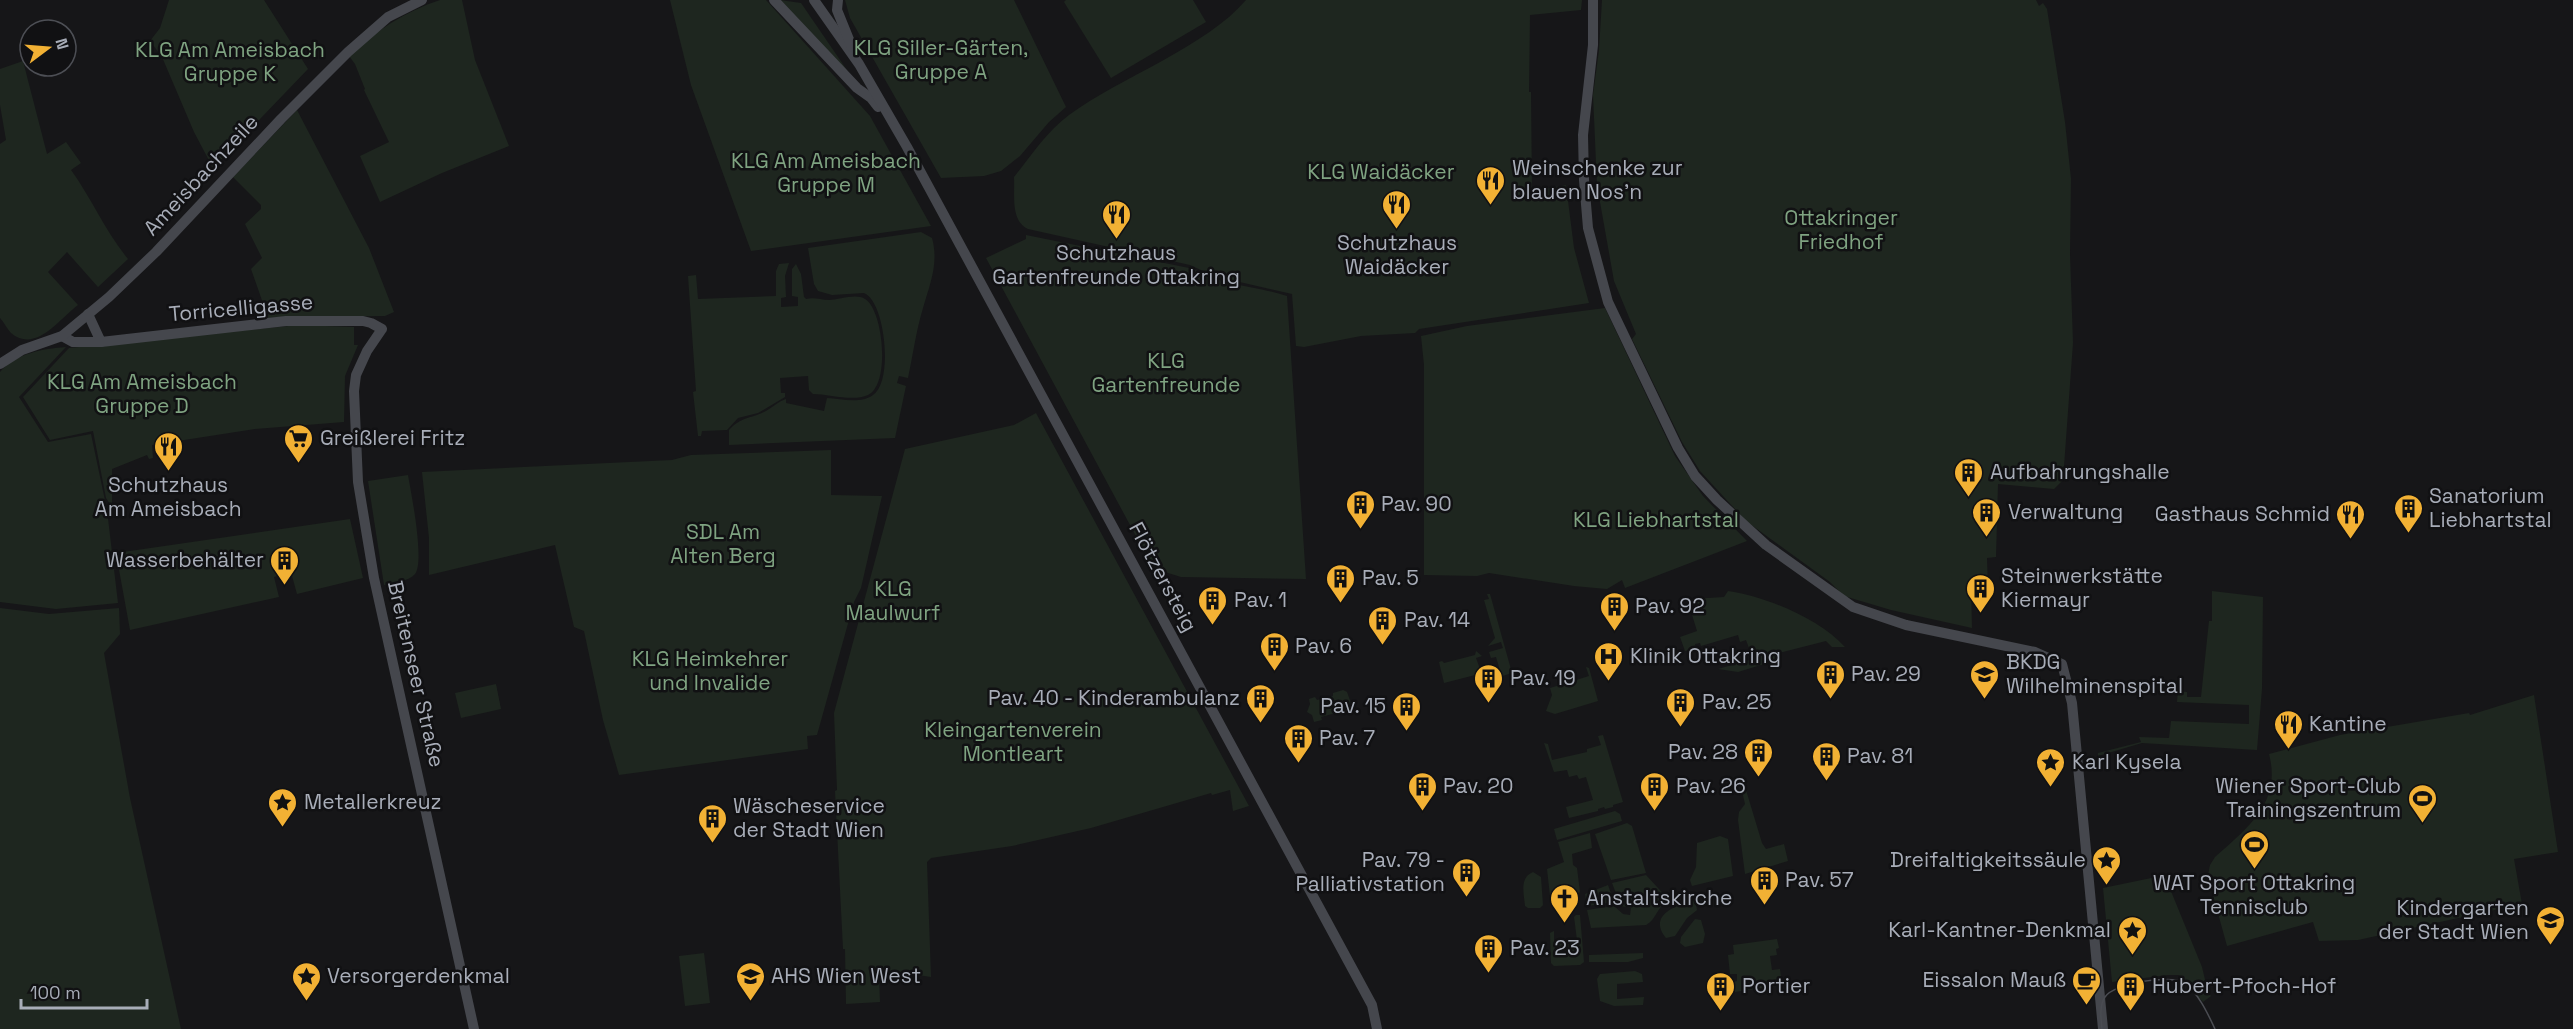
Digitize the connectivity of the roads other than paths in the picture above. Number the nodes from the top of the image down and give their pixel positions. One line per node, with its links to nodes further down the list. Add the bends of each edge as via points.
1 (422, 0): 8 (street, Ameisbachzeile, via 388,16 348,52 156,252)
2 (774, 0): 7 (street, Flötzersteig, via 856,88 871,98)
3 (814, 0): 6 (street, Flötzersteig)
4 (838, 0): 6 (street, via 837,10)
5 (1593, 0): 15 (street, via 1593,45 1583,135 1588,228 1608,303 1695,476 1753,534 1853,607 1906,625 2038,652 2062,664 2072,703)
6 (859, 64): 7 (street, Flötzersteig)
7 (907, 147): 14 (street, Flötzersteig, via 1372,1005)
8 (88, 314): 10 (street, Ameisbachzeile); 11 (street)
9 (381, 330): 11 (street, Torricelligasse, via 363,321 306,320); 13 (street, Breitenseer Straße, via 356,375 358,482 374,578)
10 (62, 336): 11 (street, Torricelligasse, via 73,342); 12 (street, Ameisbachzeile, via 22,350)
11 (101, 342)
12 (0, 364)
13 (474, 1029)
14 (1377, 1029)
15 (2103, 1029)

